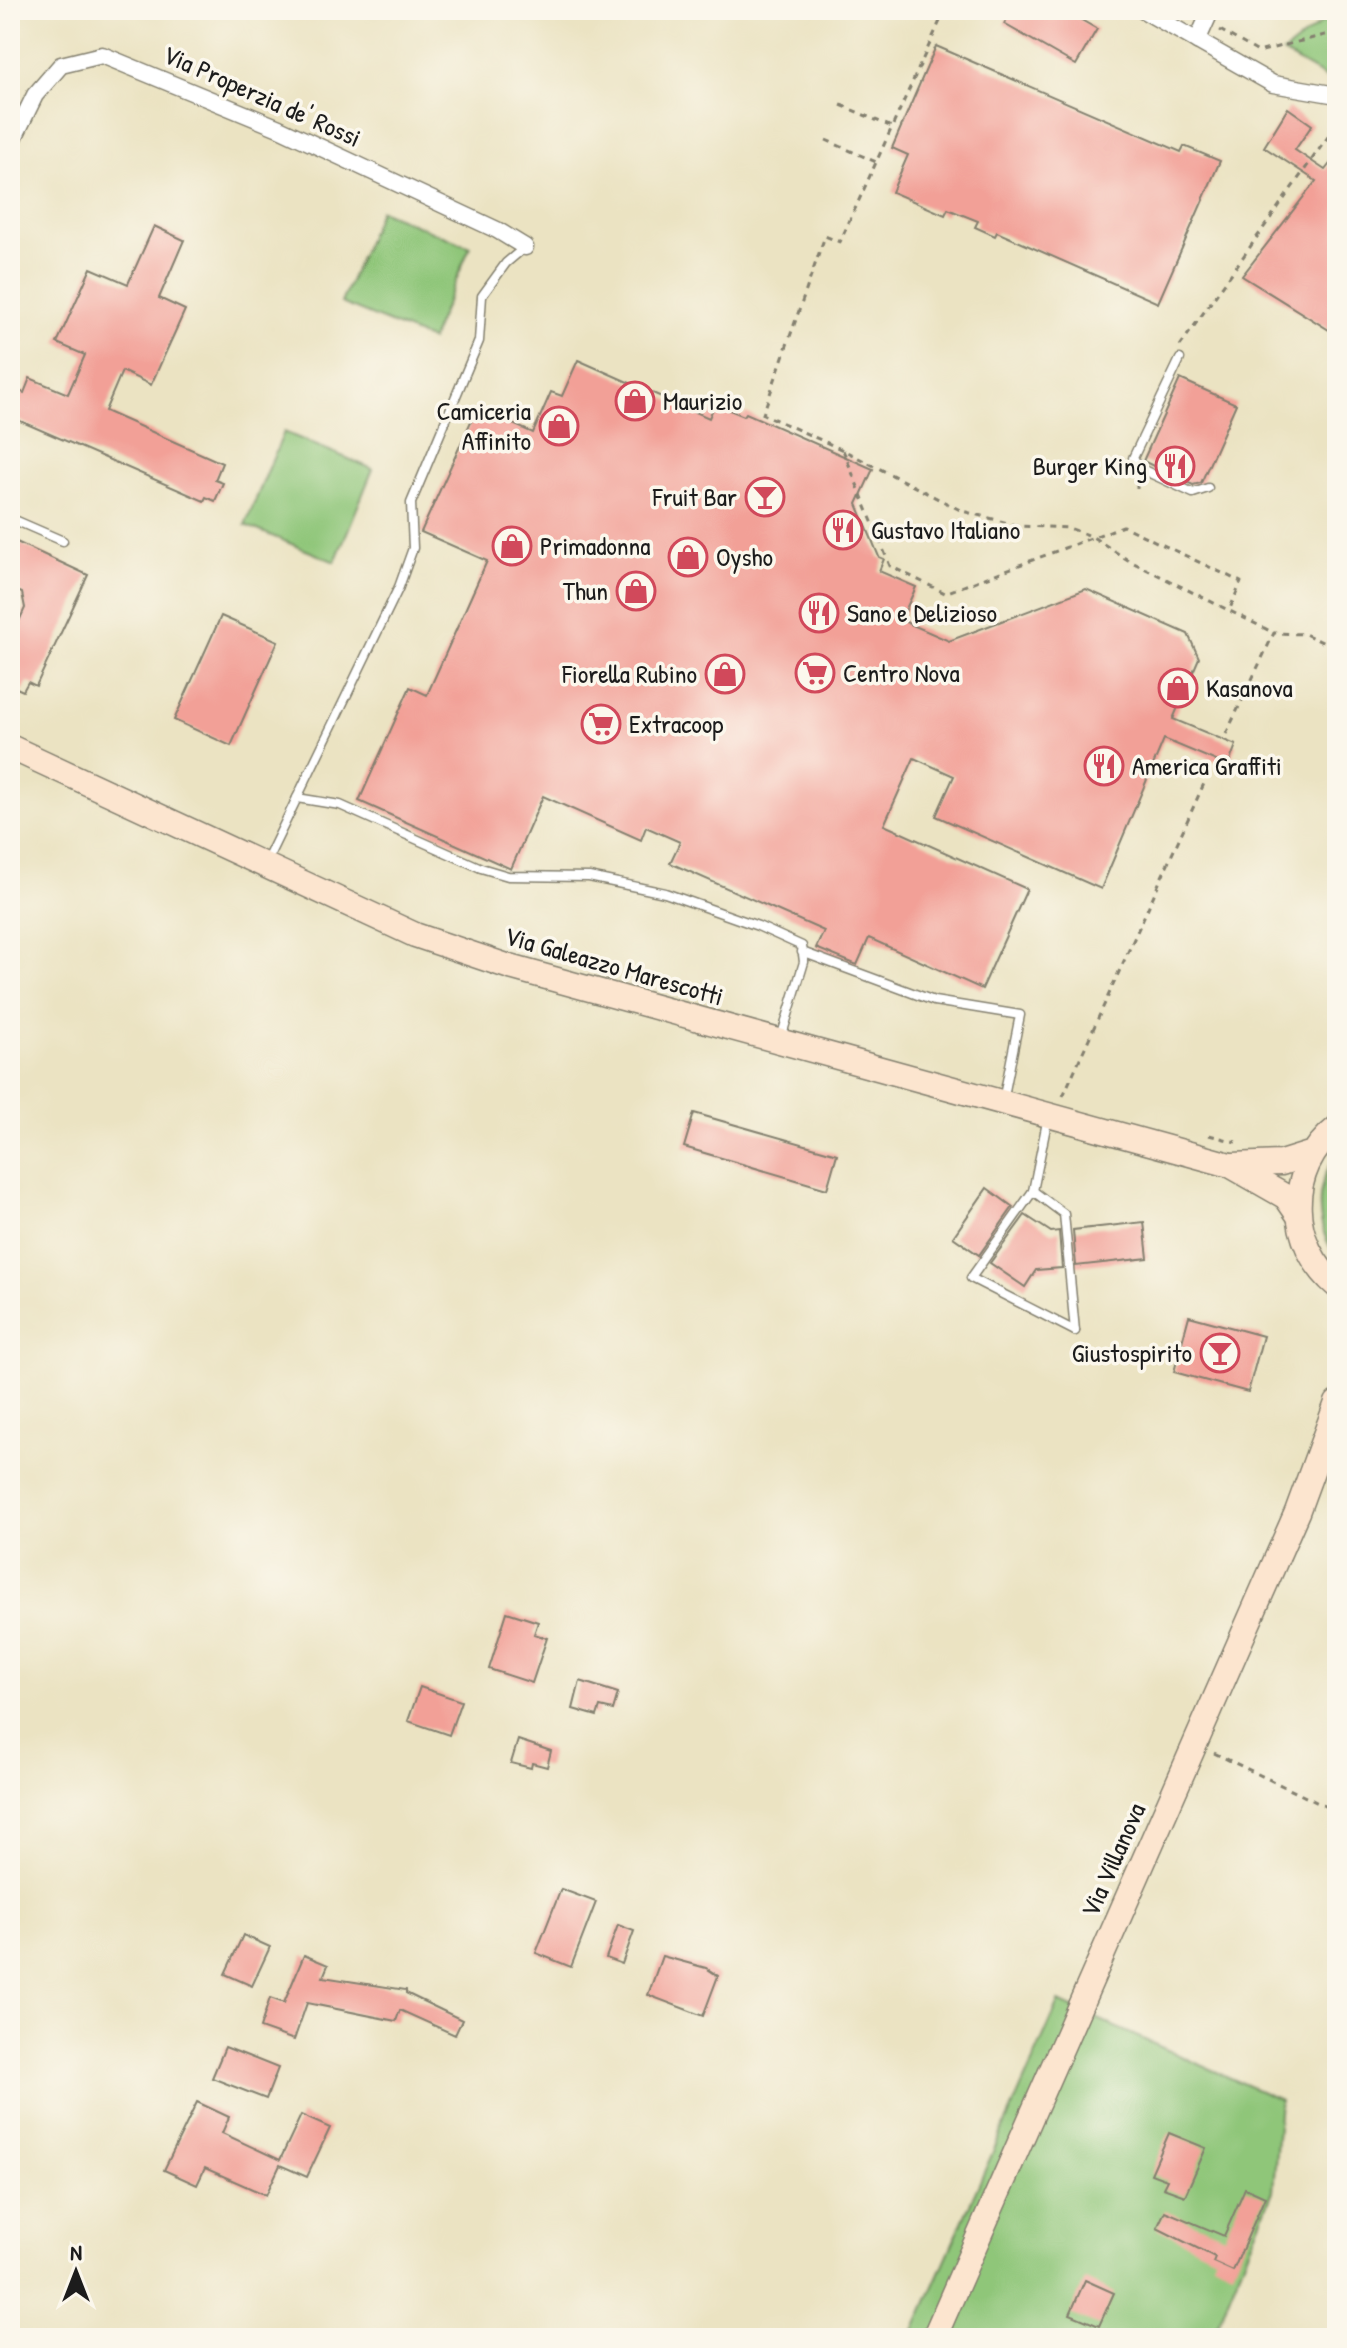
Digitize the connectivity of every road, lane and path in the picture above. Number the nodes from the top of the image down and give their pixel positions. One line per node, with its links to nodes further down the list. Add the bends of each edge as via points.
1 (945, 10): 9 (path)
2 (1143, 10): 5 (street)
3 (1209, 16): 4 (path, via 1258,52); 5 (street)
4 (1337, 32)
5 (1197, 41): 6 (street, via 1273,84)
6 (1337, 95)
7 (841, 105): 9 (path)
8 (1337, 124): 14 (path)
9 (892, 127): 12 (path)
10 (826, 140): 12 (path)
11 (10, 146): 13 (street, Via Properzia de' Rossi, via 35,95 61,65 102,55 279,128)
12 (876, 162): 15 (path, via 840,242 825,236 763,414)
13 (525, 247): 28 (lane, via 482,296 479,341 411,503 413,548 399,587)
14 (1177, 358): 17 (lane, via 1133,458 1139,468 1193,493)
15 (843, 450): 20 (path, via 962,511); 20 (path, via 890,566 945,593)
16 (1137, 479): 18 (path)
17 (1208, 488)
18 (1137, 493)
19 (10, 518): 21 (lane)
20 (1091, 536): 22 (path); 22 (path, via 1123,526 1241,582)
21 (63, 541)
22 (1229, 611): 23 (path)
23 (1274, 633): 24 (path, via 1305,634); 25 (path)
24 (1337, 649)
25 (1226, 734)
26 (10, 747): 29 (street, Via Galeazzo Marescotti)
27 (1211, 768): 34 (path)
28 (297, 798): 29 (lane); 30 (lane, via 340,805 508,876 589,877 665,893 758,926 802,946)
29 (264, 867): 31 (street, Via Galeazzo Marescotti, via 415,935)
30 (802, 952): 31 (lane, via 804,962); 33 (lane, via 934,1001 1020,1015)
31 (780, 1042): 33 (street, Via Galeazzo Marescotti)
32 (1075, 1102): 34 (path)
33 (1002, 1103): 34 (street, Via Galeazzo Marescotti)
34 (1056, 1106): 39 (street, Via Galeazzo Marescotti); 40 (lane)
35 (1337, 1128): 38 (street)
36 (1199, 1133): 37 (path)
37 (1246, 1144)
38 (1313, 1153): 39 (street, Via Galeazzo Marescotti, via 1281,1163); 41 (street, via 1302,1178)
39 (1230, 1165): 41 (street, Via Galeazzo Marescotti, via 1286,1197)
40 (1033, 1191): 40 (lane, via 1064,1214 1075,1331 971,1278)
41 (1297, 1213): 42 (street, via 1310,1256)
42 (1337, 1286)
43 (1337, 1403): 44 (street, Via Villanova, via 1297,1512)
44 (1195, 1744): 45 (path); 46 (street, Via Villanova)
45 (1337, 1812)
46 (934, 2338)

